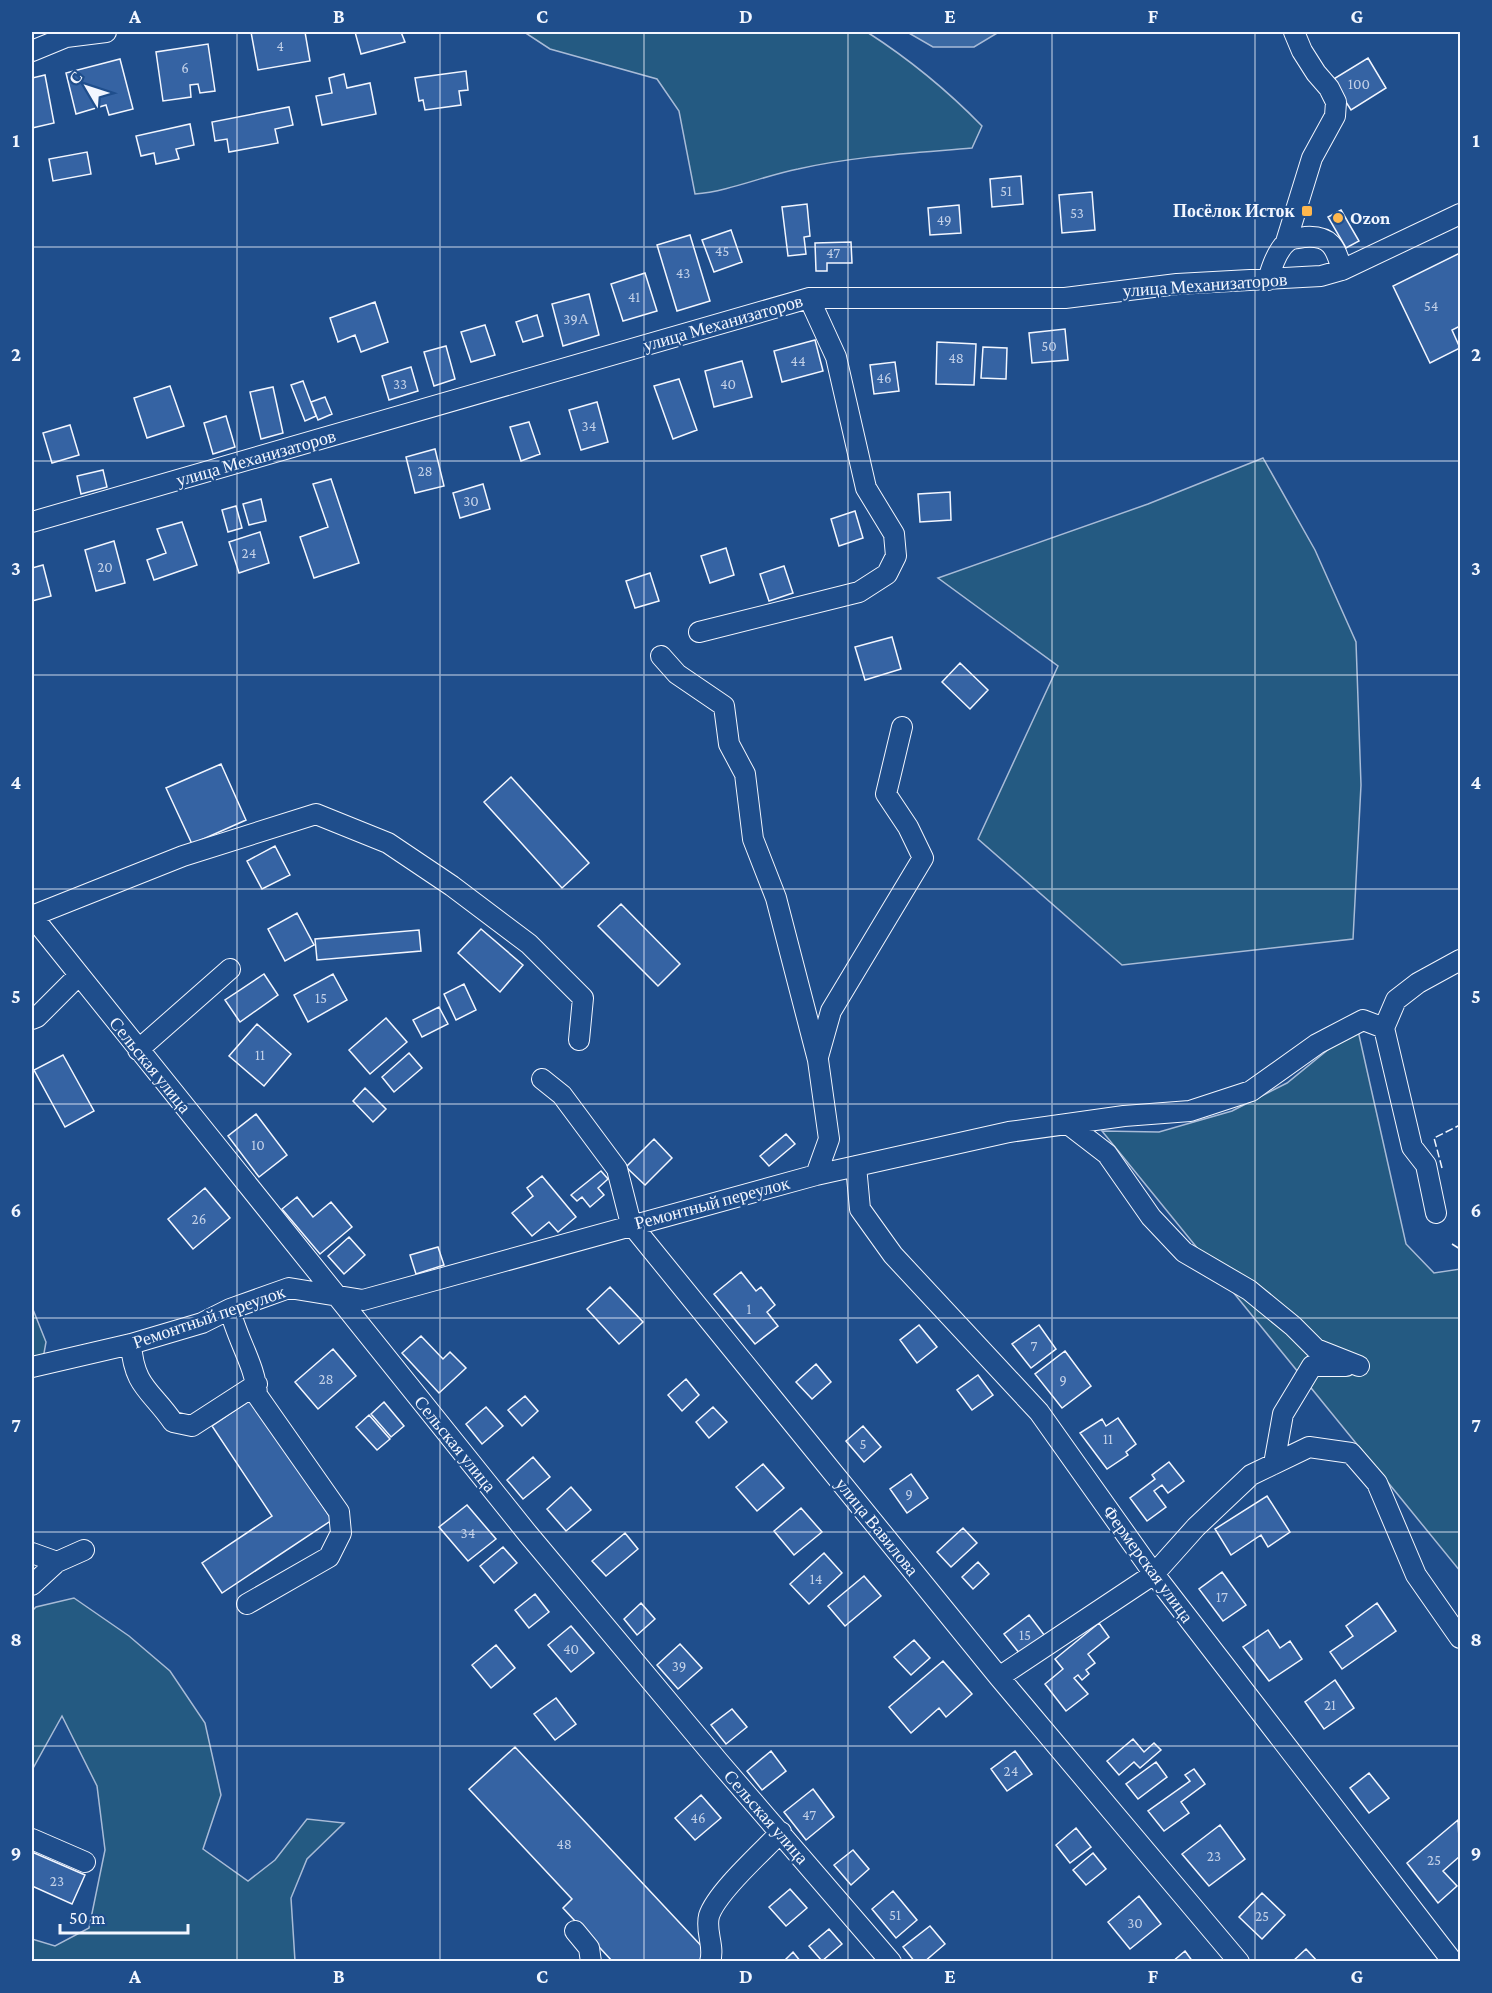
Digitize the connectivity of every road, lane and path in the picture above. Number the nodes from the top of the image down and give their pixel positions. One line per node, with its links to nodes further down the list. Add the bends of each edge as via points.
1 (106, 32): 3 (street, via 66,37)
2 (1294, 32): 5 (street, via 1336,102 1335,116 1312,158)
3 (32, 51)
4 (1461, 214): 6 (street, улица Механизаторов)
5 (1286, 242): 6 (street, via 1318,236 1331,243); 7 (street)
6 (1342, 270): 7 (street, улица Механизаторов, via 1321,276)
7 (1268, 280): 8 (street, улица Механизаторов, via 1177,284 1065,298)
8 (809, 298): 9 (street, улица Механизаторов); 10 (street, via 836,357 866,488 894,534 896,556 887,574 859,592)
9 (32, 522)
10 (699, 632)
11 (661, 656): 21 (street, via 677,674 724,706 729,744 745,774 753,839 776,898)
12 (902, 728): 21 (street, via 886,794 923,858 831,1011)
13 (32, 916): 16 (street, Сельская улица); 19 (street, via 183,856 316,814 388,843 529,944 583,998)
14 (1461, 960): 18 (street, via 1396,1000)
15 (230, 969): 20 (street)
16 (79, 975): 17 (street); 20 (street, Сельская улица)
17 (32, 1019)
18 (1384, 1028): 23 (street, Ремонтный переулок, via 1363,1020 1317,1044 1251,1091 1190,1111); 26 (street, via 1412,1147 1426,1165)
19 (579, 1040)
20 (138, 1050): 28 (street, Сельская улица)
21 (818, 1060): 25 (street, via 829,1139)
22 (542, 1079): 27 (street, улица Вавилова, via 562,1095 617,1169)
23 (1068, 1124): 24 (street, Ремонтный переулок, via 1009,1132); 33 (street, via 1107,1154 1151,1217 1184,1252 1249,1290 1316,1349 1359,1366 1312,1366 1283,1414)
24 (856, 1166): 25 (street, Ремонтный переулок); 37 (street, Фермерская улица, via 860,1209 866,1218 893,1254 1039,1412)
25 (816, 1175): 27 (street, Ремонтный переулок)
26 (1436, 1213)
27 (631, 1224): 28 (street, Ремонтный переулок, via 363,1300); 41 (street, улица Вавилова)
28 (336, 1296): 29 (street, Ремонтный переулок, via 289,1288); 42 (street, Сельская улица, via 528,1534)
29 (230, 1309): 30 (street, Ремонтный переулок, via 202,1323); 32 (street)
30 (131, 1344): 31 (street, Ремонтный переулок); 32 (street, via 132,1367 147,1393 173,1422 192,1426)
31 (32, 1367)
32 (257, 1384): 39 (street, via 257,1395 264,1406 339,1512 341,1533 329,1557)
33 (1274, 1464): 37 (street, via 1251,1475); 40 (street, via 1309,1447 1352,1453 1377,1483 1416,1575)
34 (84, 1550): 36 (street)
35 (32, 1553): 36 (street)
36 (57, 1562): 38 (street)
37 (1154, 1574): 41 (street); 50 (street, Фермерская улица)
38 (32, 1585)
39 (247, 1604)
40 (1461, 1638)
41 (999, 1677): 49 (street, улица Вавилова)
42 (781, 1833): 47 (street, via 714,1903 707,1925 713,1953); 48 (street, Сельская улица)
43 (32, 1839): 44 (street)
44 (86, 1862)
45 (574, 1931): 46 (street, via 589,1948)
46 (591, 1962)
47 (710, 1962)
48 (891, 1962)
49 (1239, 1962)
50 (1453, 1962)

